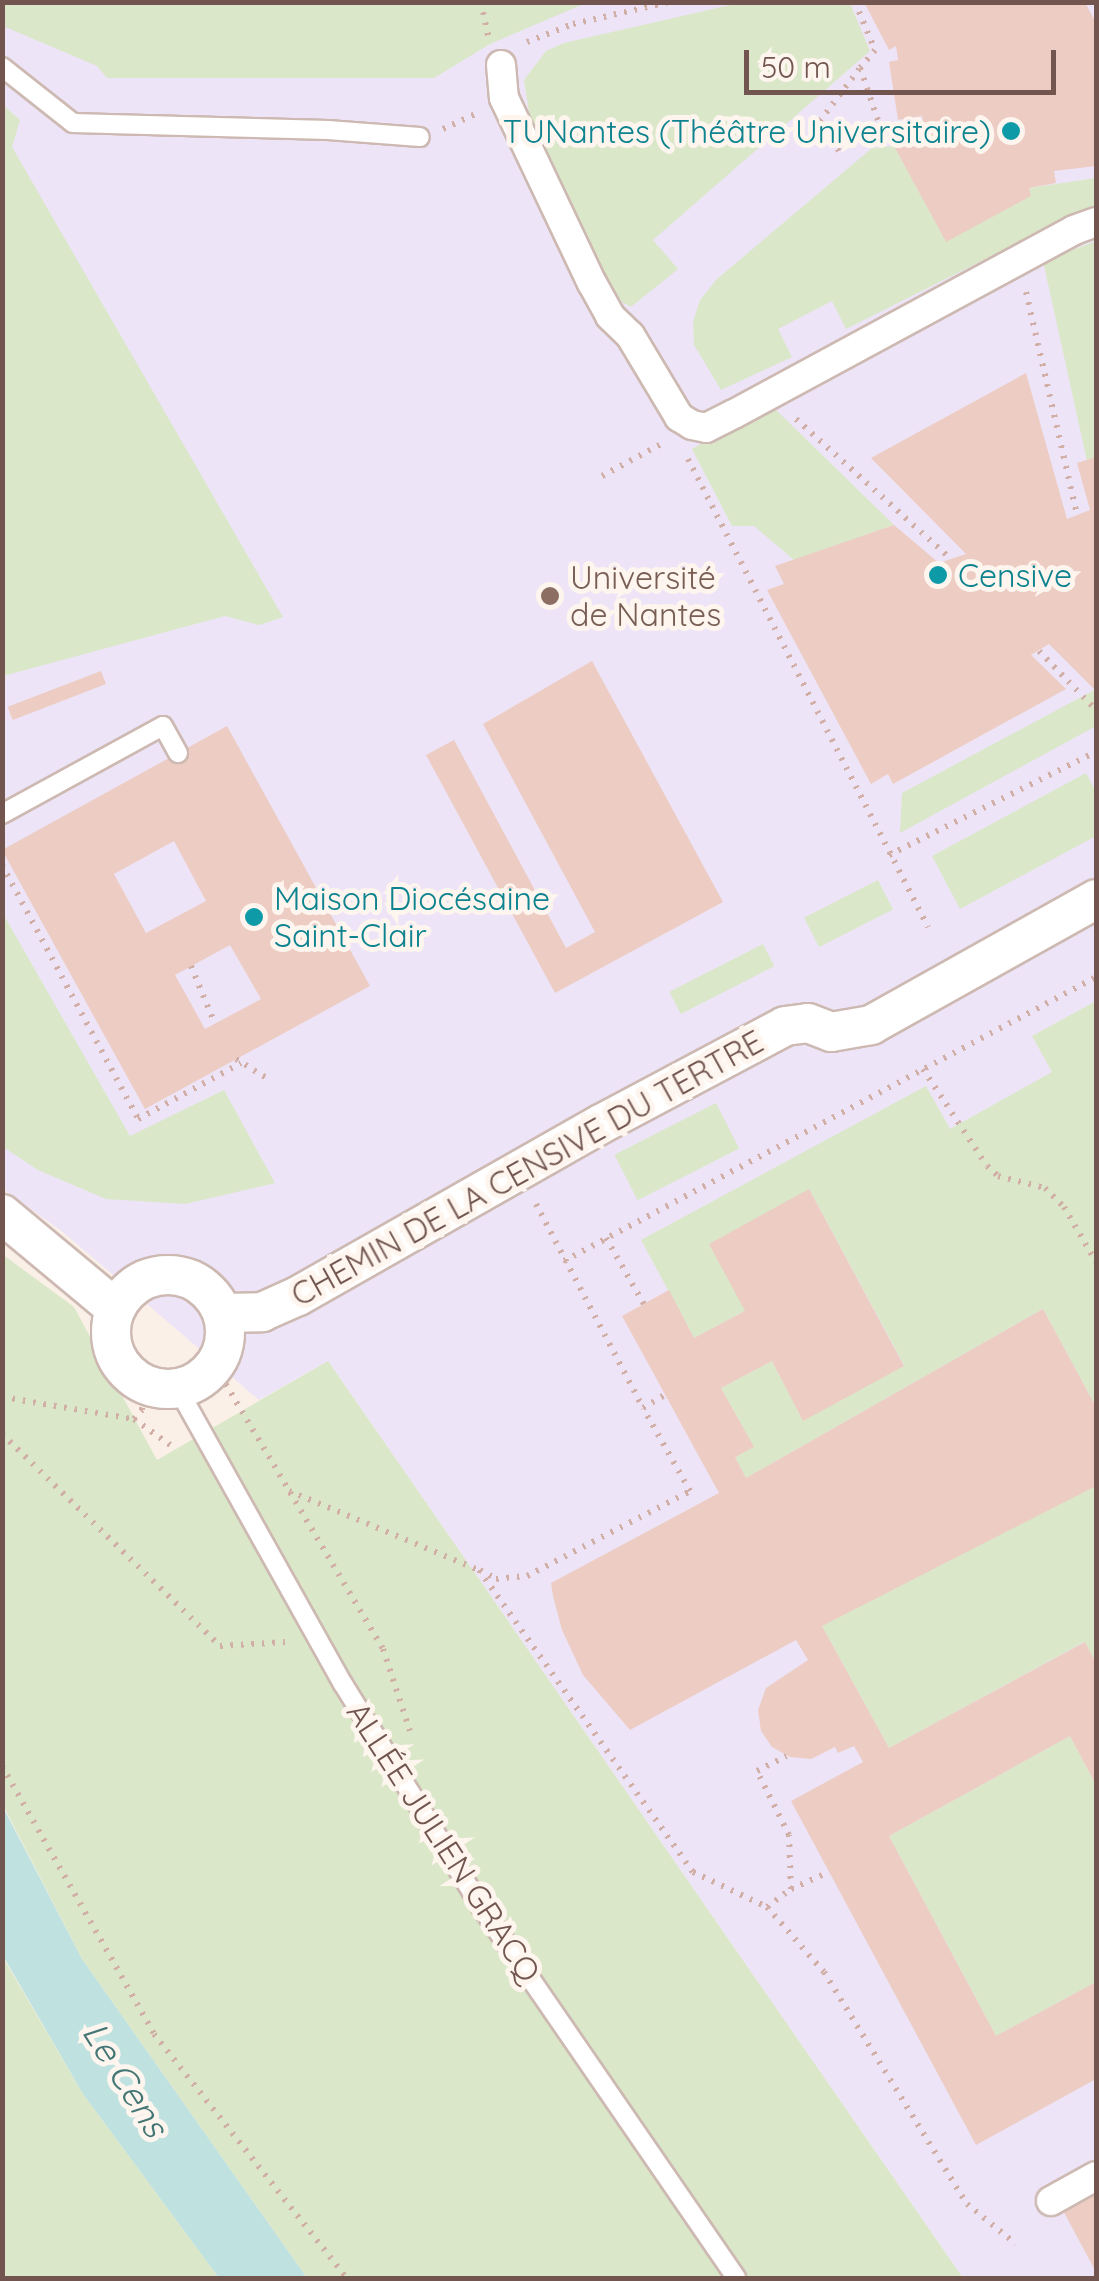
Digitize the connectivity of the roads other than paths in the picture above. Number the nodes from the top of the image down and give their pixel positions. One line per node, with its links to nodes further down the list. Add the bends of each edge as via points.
1 (501, 65): 4 (street, via 504,98 610,316 630,335 678,416 706,428)
2 (2, 67): 3 (lane, via 73,123)
3 (420, 137)
4 (1096, 222)
5 (178, 753): 6 (lane, via 163,726)
6 (2, 814)
7 (1096, 899): 10 (street, CHEMIN DE LA CENSIVE DU TERTRE, via 871,1024 831,1032 808,1023 784,1026 279,1305)
8 (2, 1214): 9 (street)
9 (116, 1309): 10 (street, via 132,1287 170,1275 197,1282); 11 (street, via 114,1352 132,1377)
10 (222, 1313): 11 (street, via 226,1341 215,1366 205,1378)
11 (161, 1387): 14 (lane, ALLÉE JULIEN GRACQ, via 482,1908)
12 (1096, 2176): 13 (street)
13 (1051, 2201)
14 (736, 2278)

